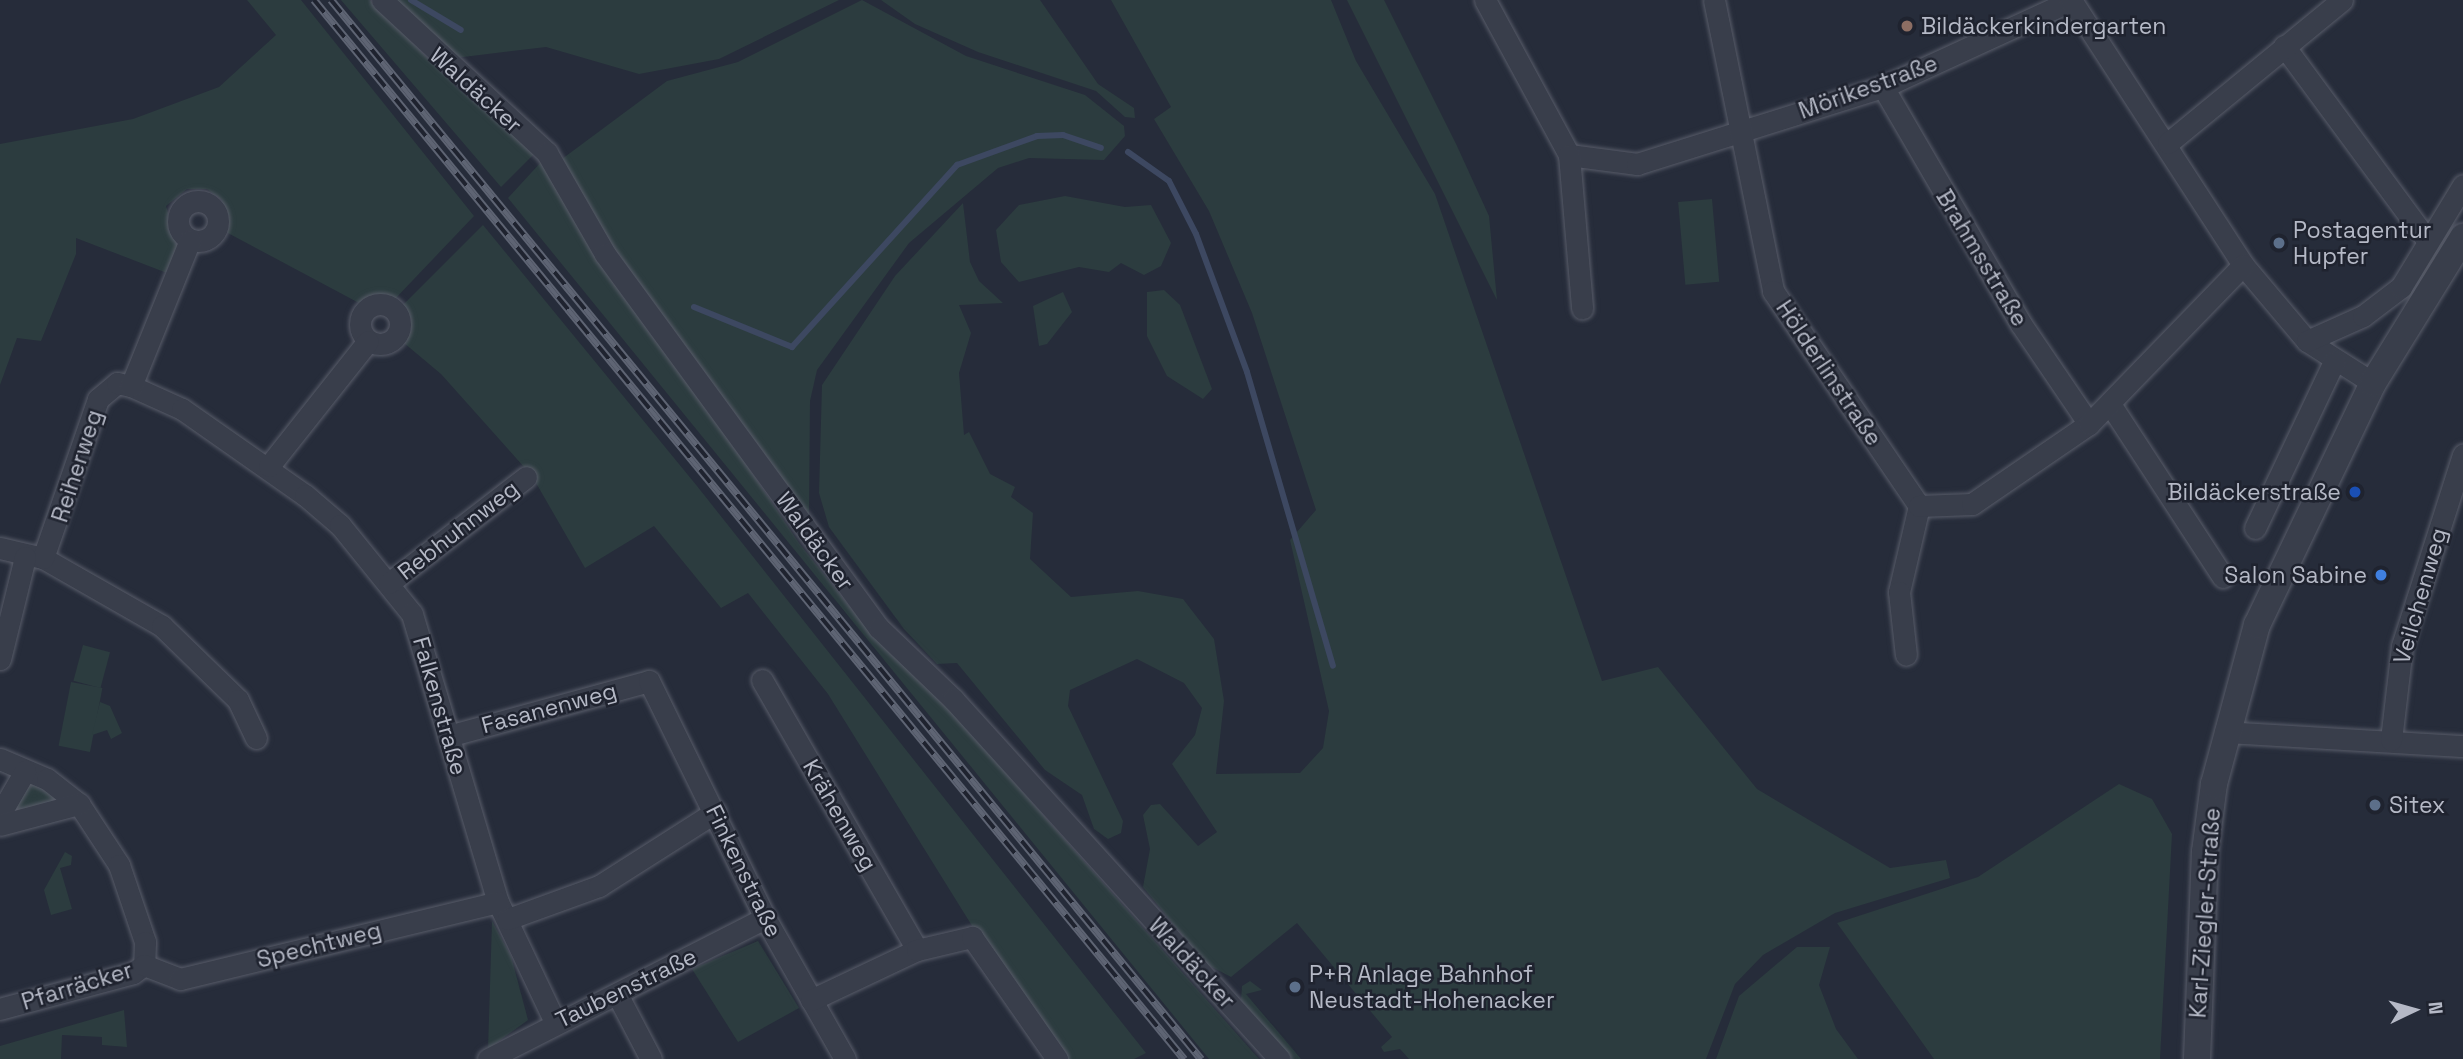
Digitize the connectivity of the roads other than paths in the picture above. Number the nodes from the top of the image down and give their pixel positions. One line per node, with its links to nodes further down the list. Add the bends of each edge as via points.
1 (382, 0): 60 (street, Waldäcker, via 547,153 605,254 879,628 953,699)
2 (1485, 0): 10 (street)
3 (1714, 0): 8 (street, Hölderlinstraße)
4 (2072, 0): 7 (street, Mörikestraße); 9 (street)
5 (2342, 0): 6 (street)
6 (2284, 46): 9 (street); 14 (street)
7 (1883, 87): 8 (street, Mörikestraße); 23 (street, Brahmsstraße, via 2015,314)
8 (1739, 132): 10 (street, Mörikestraße, via 1637,164); 27 (street, Hölderlinstraße, via 1773,291)
9 (2168, 143): 15 (street)
10 (1569, 155): 16 (street)
11 (2463, 185): 14 (street)
12 (2463, 237): 20 (street, Karl-Ziegler-Straße)
13 (190, 240): 21 (street)
14 (2428, 241): 18 (street, via 2401,288 2363,316)
15 (2243, 265): 18 (street); 22 (street)
16 (1582, 308)
17 (368, 341): 25 (street)
18 (2306, 341): 19 (street)
19 (2334, 362): 20 (street); 28 (street)
20 (2373, 383): 37 (street, Karl-Ziegler-Straße, via 2268,596)
21 (131, 386): 25 (street, Falkenstraße, via 182,409); 30 (street, Reiherweg, via 117,383 98,399)
22 (2112, 407): 23 (street); 31 (street)
23 (2090, 424): 27 (street, via 1972,504)
24 (2463, 455): 40 (street, Veilchenweg, via 2402,646)
25 (269, 466): 32 (street, Falkenstraße, via 340,525)
26 (526, 477): 32 (street, Rebhuhnweg)
27 (1919, 506): 33 (street, via 1899,592)
28 (2255, 528)
29 (0, 548): 30 (street)
30 (34, 557): 34 (street); 39 (street, via 126,600 192,652 238,700)
31 (2223, 577)
32 (389, 583): 38 (street, Falkenstraße, via 428,654)
33 (1906, 655)
34 (0, 659)
35 (762, 680): 50 (street, Krähenweg)
36 (649, 681): 38 (street, Fasanenweg); 45 (street, Finkenstraße)
37 (2225, 732): 40 (street); 61 (street, Karl-Ziegler-Straße, via 2205,852)
38 (448, 736): 48 (street, Falkenstraße)
39 (256, 738)
40 (2390, 740): 41 (street)
41 (2463, 746)
42 (0, 759): 43 (street, Pfarräcker)
43 (25, 771): 44 (street, Pfarräcker); 46 (street)
44 (79, 804): 47 (street); 51 (street, Pfarräcker, via 129,887 145,942)
45 (715, 812): 48 (street, Spechtweg, via 599,886); 49 (street, Finkenstraße)
46 (0, 814)
47 (0, 825)
48 (503, 911): 51 (street, Spechtweg, via 180,979); 55 (street, Falkenstraße)
49 (765, 918): 52 (street, Taubenstraße); 53 (street, Finkenstraße)
50 (917, 950): 53 (street); 59 (street, via 972,937)
51 (144, 965): 54 (street, Pfarräcker)
52 (617, 994): 55 (street, Taubenstraße); 57 (street)
53 (811, 1000): 58 (street, Finkenstraße)
54 (0, 1010)
55 (554, 1020): 56 (street, Taubenstraße)
56 (488, 1059)
57 (651, 1059)
58 (845, 1059)
59 (1058, 1059)
60 (1280, 1059)
61 (2197, 1059)

